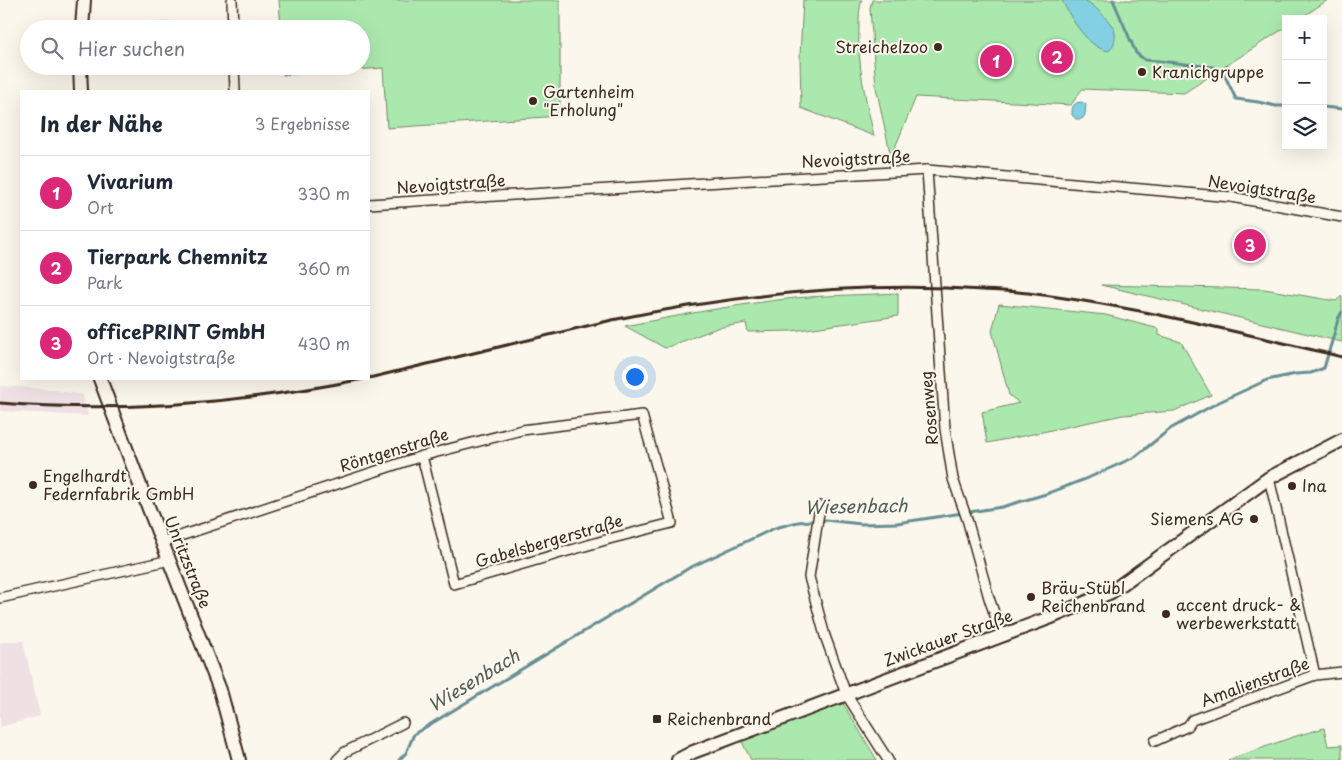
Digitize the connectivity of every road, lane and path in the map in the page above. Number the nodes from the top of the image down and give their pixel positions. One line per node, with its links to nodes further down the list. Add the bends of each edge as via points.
1 (84, 0): 3 (main road)
2 (232, 0): 4 (street)
3 (83, 20)
4 (233, 20)
5 (80, 75): 7 (main road)
6 (234, 75): 8 (street)
7 (81, 90)
8 (235, 90)
9 (927, 170): 10 (street, Nevoigtstraße); 11 (street, Nevoigtstraße, via 1231,198); 21 (street, Rosenweg, via 945,429 953,479)
10 (370, 204)
11 (1342, 217)
12 (100, 380): 18 (main road, Unritzstraße)
13 (642, 415): 15 (street, Röntgenstraße, via 522,430); 15 (street, Gabelsbergerstraße, via 672,523 454,584)
14 (1342, 440): 16 (main road, Zwickauer Straße)
15 (422, 456): 18 (street, Röntgenstraße)
16 (1269, 478): 21 (main road, Zwickauer Straße, via 1111,592); 23 (street)
17 (819, 509): 24 (street, via 809,578)
18 (162, 542): 19 (main road, Unritzstraße)
19 (170, 560): 20 (street); 27 (main road, Unritzstraße, via 220,690)
20 (0, 598)
21 (1002, 636): 24 (main road, Zwickauer Straße)
22 (1342, 672): 23 (street, Amalienstraße)
23 (1315, 675): 26 (street, Amalienstraße, via 1192,720 1188,726)
24 (846, 694): 29 (main road, Zwickauer Straße); 30 (street)
25 (403, 723): 28 (street, via 345,752)
26 (1155, 741)
27 (238, 760)
28 (336, 760)
29 (679, 760)
30 (888, 760)

